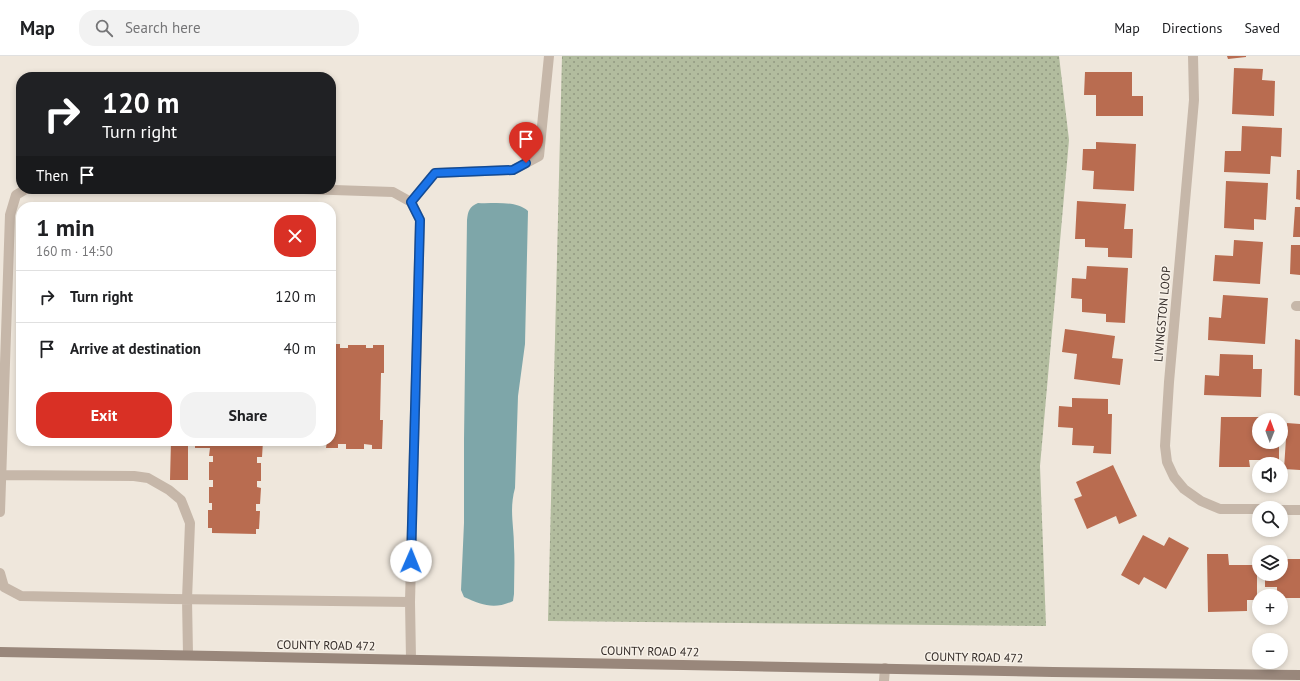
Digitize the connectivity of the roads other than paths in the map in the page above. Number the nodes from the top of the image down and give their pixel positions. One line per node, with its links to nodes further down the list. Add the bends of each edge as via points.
1 (549, 56): 5 (street, via 539,156 513,170 435,173)
2 (1193, 56): 7 (street, LIVINGSTON LOOP, via 1194,100 1169,382 1165,446 1167,462 1174,477 1184,489 1201,500 1220,509)
3 (336, 190): 5 (street, via 393,192)
4 (18, 194): 6 (street, via 10,215)
5 (411, 202): 13 (street, via 420,220)
6 (2, 475): 10 (street); 12 (street, via 134,476 148,478 169,490 181,500 190,523)
7 (1252, 509)
8 (1288, 510): 9 (street)
9 (1300, 510)
10 (0, 512)
11 (0, 573): 12 (street, via 4,587 21,596)
12 (188, 599): 13 (street); 15 (street)
13 (410, 602): 16 (street)
14 (0, 652): 15 (street, COUNTY ROAD 472)
15 (188, 655): 16 (street, COUNTY ROAD 472)
16 (411, 659): 17 (street, COUNTY ROAD 472)
17 (885, 668): 19 (street, COUNTY ROAD 472); 21 (street)
18 (1300, 675): 20 (street, COUNTY ROAD 472)
19 (1165, 677): 20 (street, COUNTY ROAD 472)
20 (1204, 677)
21 (884, 681)

